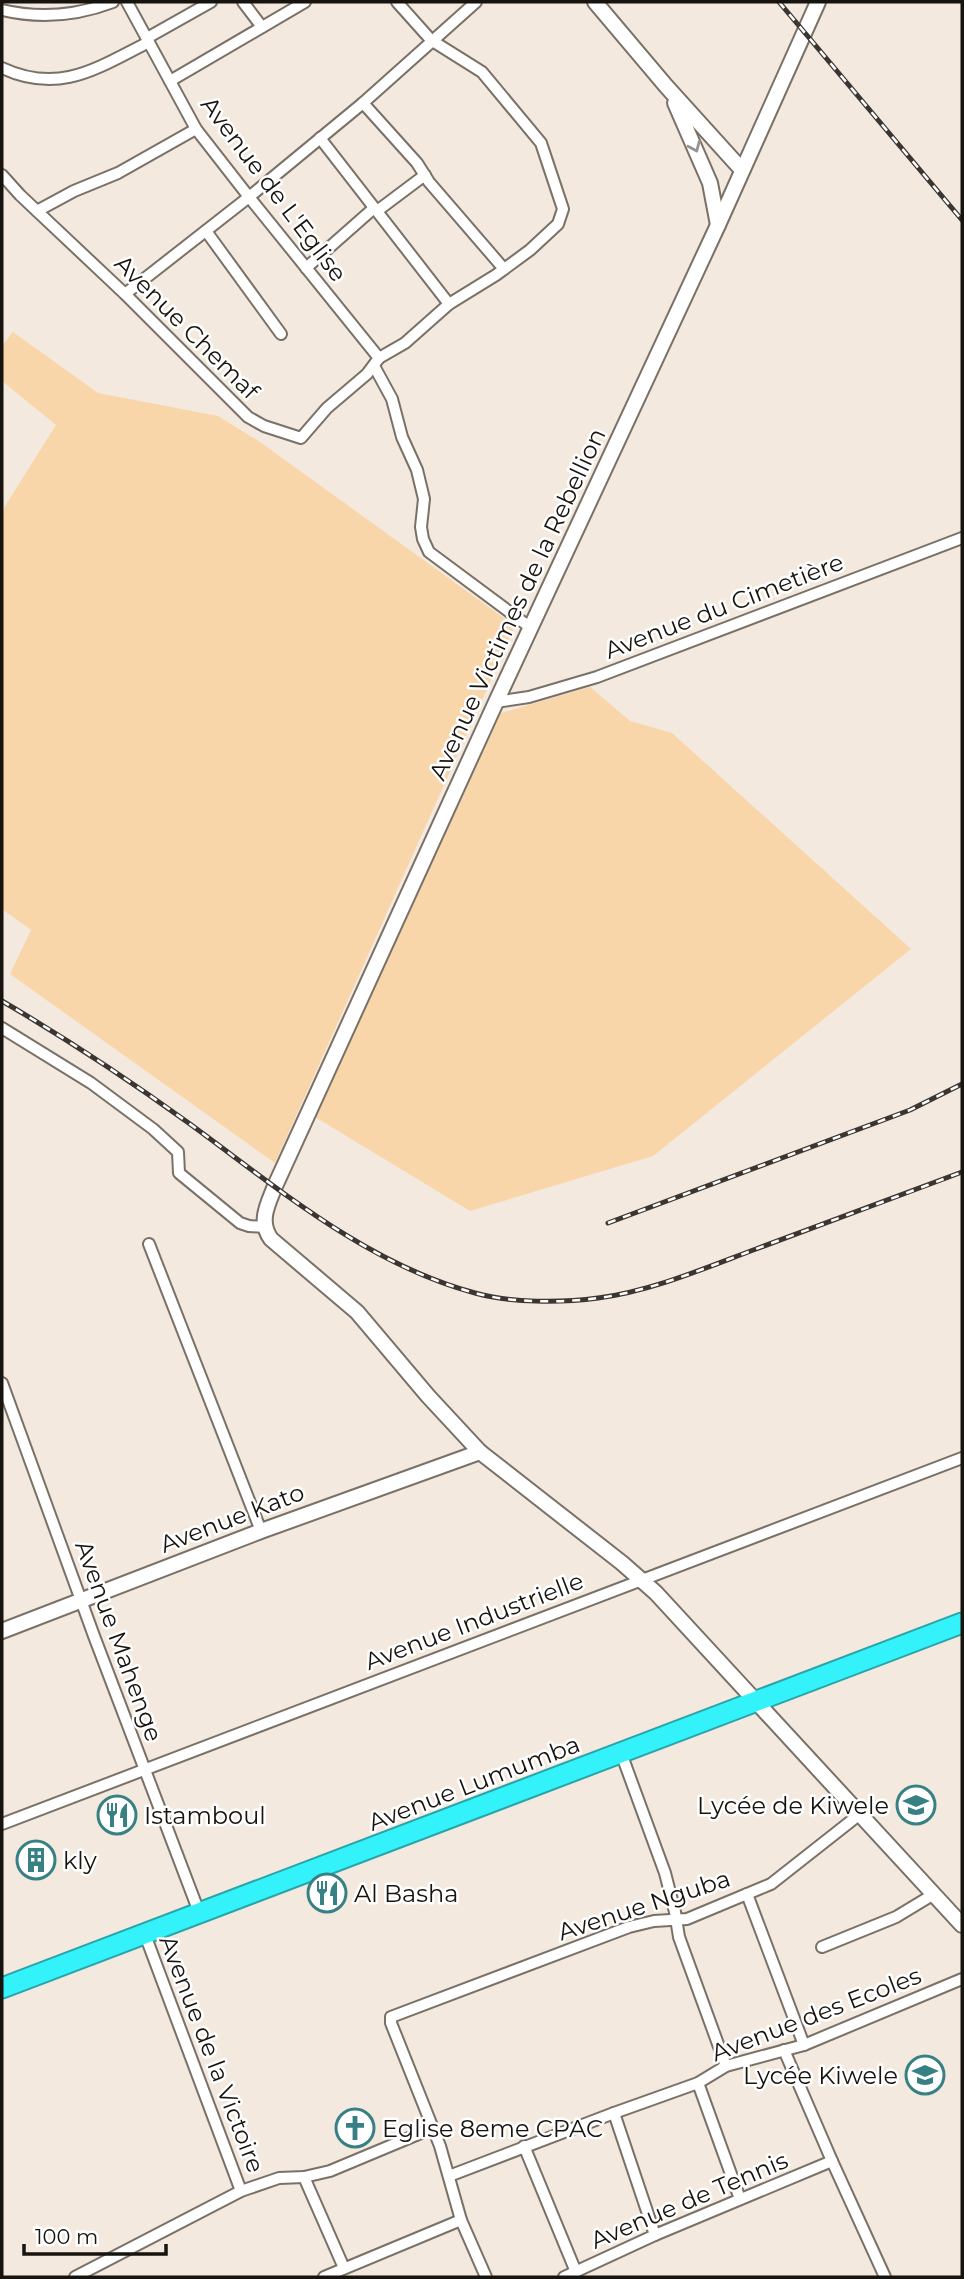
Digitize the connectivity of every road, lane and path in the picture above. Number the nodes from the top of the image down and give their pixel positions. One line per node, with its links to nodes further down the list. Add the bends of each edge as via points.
1 (113, 2): 10 (street, via 64,15)
2 (127, 2): 12 (street, Avenue de L'Eglise)
3 (211, 2): 12 (street)
4 (243, 2): 11 (street)
5 (305, 2): 11 (street)
6 (397, 2): 13 (street)
7 (476, 2): 13 (street)
8 (595, 2): 16 (street)
9 (818, 2): 20 (street, Avenue Victimes de la Rebellion)
10 (2, 10)
11 (262, 27): 15 (street)
12 (148, 40): 14 (street, via 67,78 32,78); 15 (street, Avenue de L'Eglise)
13 (431, 40): 17 (street); 29 (street, Avenue Chemaf, via 482,72 546,155 562,217)
14 (2, 68)
15 (170, 81): 18 (street, Avenue de L'Eglise)
16 (666, 86): 20 (street); 26 (street, one-way to 26, via 710,183)
17 (363, 103): 19 (street); 22 (street)
18 (196, 129): 23 (street, Avenue de L'Eglise); 25 (street)
19 (320, 138): 23 (street); 24 (street)
20 (742, 170): 26 (street, Avenue Victimes de la Rebellion)
21 (2, 175): 25 (street, Avenue Chemaf)
22 (425, 175): 24 (street); 29 (street)
23 (249, 197): 27 (street); 28 (street, Avenue de L'Eglise)
24 (376, 210): 28 (street); 31 (street)
25 (37, 211): 30 (street, Avenue Chemaf)
26 (718, 225): 35 (street, Avenue Victimes de la Rebellion)
27 (206, 231): 30 (street); 32 (street)
28 (306, 268): 33 (street, Avenue de L'Eglise)
29 (504, 269): 31 (street, Avenue Chemaf)
30 (125, 294): 33 (street, Avenue Chemaf, via 248,417 300,438)
31 (449, 304): 33 (street, Avenue Chemaf)
32 (281, 334)
33 (376, 362): 35 (street, Avenue de L'Eglise, via 417,470 425,546 436,559)
34 (962, 538): 36 (street, Avenue du Cimetière, via 597,677)
35 (531, 628): 36 (street, Avenue Victimes de la Rebellion)
36 (496, 702): 38 (street, Avenue Victimes de la Rebellion, via 271,1196)
37 (2, 1028): 38 (street, via 91,1083 153,1129 178,1153 178,1173 240,1223)
38 (265, 1227): 41 (street, via 276,1244 357,1312)
39 (149, 1244): 43 (street)
40 (2, 1383): 45 (street, Avenue Mahenge)
41 (480, 1452): 43 (street, Avenue Kato); 44 (street)
42 (962, 1458): 44 (street, Avenue Industrielle)
43 (261, 1531): 45 (street, Avenue Kato)
44 (642, 1580): 48 (street); 50 (street, Avenue Industrielle)
45 (82, 1600): 47 (street, Avenue Kato); 50 (street, Avenue Mahenge)
46 (962, 1623): 48 (highway, Avenue Lumumba)
47 (2, 1631)
48 (756, 1702): 49 (highway, Avenue Lumumba); 51 (street)
49 (621, 1754): 55 (highway, Avenue Lumumba); 56 (street, via 665,1873)
50 (145, 1770): 52 (street, Avenue Industrielle); 55 (street, Avenue Mahenge)
51 (860, 1814): 53 (street, Avenue Nguba, via 771,1884); 54 (street)
52 (2, 1824)
53 (747, 1894): 56 (street, Avenue Nguba); 62 (street)
54 (934, 1894): 57 (street); 59 (street, via 895,1917)
55 (199, 1912): 58 (highway, Avenue Lumumba)
56 (677, 1920): 64 (street, via 679,1937); 67 (street, Avenue Nguba, via 629,1927 393,2015 391,2023)
57 (962, 1925)
58 (144, 1932): 61 (highway, Avenue Lumumba); 72 (street, Avenue de la Victoire)
59 (822, 1947)
60 (962, 1979): 62 (street, Avenue des Ecoles)
61 (2, 1987)
62 (803, 2045): 63 (street, Avenue des Ecoles)
63 (784, 2050): 64 (street, Avenue des Ecoles); 69 (street)
64 (726, 2066): 65 (street, Avenue des Ecoles)
65 (698, 2084): 66 (street, Avenue des Ecoles); 73 (street)
66 (614, 2113): 68 (street, Avenue des Ecoles); 75 (street)
67 (433, 2128): 70 (street); 71 (street, Avenue de la Victoire, via 330,2171)
68 (524, 2147): 70 (street, Avenue des Ecoles); 77 (street)
69 (832, 2161): 73 (street, Avenue de Tennis); 82 (street)
70 (449, 2176): 74 (street)
71 (304, 2177): 72 (street, Avenue de la Victoire, via 279,2178); 76 (street)
72 (241, 2191): 78 (street, Avenue de la Victoire)
73 (740, 2199): 75 (street, Avenue de Tennis)
74 (461, 2220): 76 (street); 80 (street)
75 (655, 2235): 77 (street, Avenue de Tennis)
76 (344, 2268): 79 (street)
77 (576, 2272): 81 (street, Avenue de Tennis)
78 (75, 2277)
79 (324, 2277)
80 (486, 2277)
81 (564, 2277)
82 (885, 2277)

